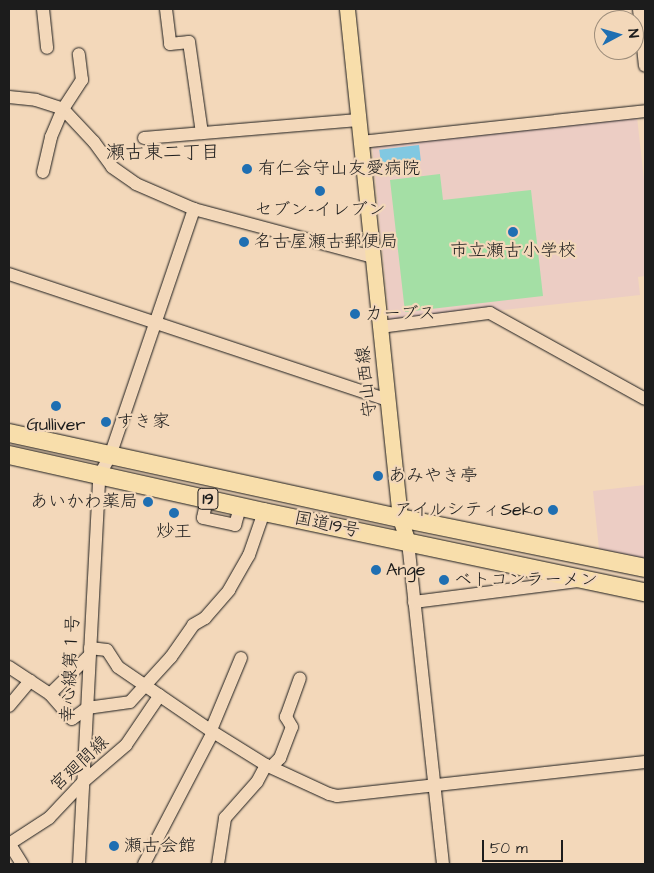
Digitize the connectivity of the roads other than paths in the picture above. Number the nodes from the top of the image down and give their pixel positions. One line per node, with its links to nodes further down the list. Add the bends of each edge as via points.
1 (43, 9): 5 (street)
2 (166, 9): 12 (street, via 170,44 189,42)
3 (347, 9): 11 (main road, 守山西線)
4 (639, 9): 7 (street)
5 (47, 48)
6 (79, 54): 9 (street, via 82,80)
7 (645, 66)
8 (9, 97): 9 (street, via 36,100)
9 (63, 109): 15 (street, via 51,137); 16 (street, via 112,167 136,184)
10 (645, 111): 14 (street)
11 (358, 120): 12 (street); 14 (main road, 守山西線)
12 (202, 133): 13 (street)
13 (144, 138)
14 (361, 142): 17 (main road, 守山西線)
15 (43, 172)
16 (194, 209): 17 (street); 19 (street)
17 (373, 257): 20 (main road, 守山西線)
18 (9, 274): 19 (street)
19 (156, 323): 22 (street); 25 (street)
20 (380, 327): 21 (street, via 490,313); 22 (main road, 守山西線)
21 (645, 399)
22 (387, 400): 28 (main road, 守山西線)
23 (9, 433): 25 (highway, 国道19号 / 19)
24 (9, 455): 26 (highway, 国道19号 / 19)
25 (110, 456): 26 (street); 28 (highway, 国道19号 / 19)
26 (99, 476): 27 (highway, 国道19号 / 19); 34 (street, 幸心線第１号)
27 (264, 512): 29 (highway, 国道19号 / 19); 39 (street, via 249,555 230,590 205,618 194,625)
28 (400, 518): 29 (main road, 守山西線); 30 (highway, 国道19号 / 19)
29 (408, 542): 31 (highway, 国道19号 / 19); 33 (street)
30 (645, 568)
31 (589, 580): 32 (highway, 国道19号 / 19); 33 (street)
32 (645, 592)
33 (414, 602): 48 (street)
34 (90, 652): 39 (street, via 107,650 118,668); 40 (street); 43 (street, 幸心線第１号)
35 (240, 658): 44 (street)
36 (9, 668): 38 (street)
37 (300, 678): 46 (street, via 286,717 292,727 280,758)
38 (30, 681): 40 (street); 42 (street)
39 (146, 685): 41 (street); 43 (street, via 126,704)
40 (50, 694): 43 (street, via 72,719)
41 (160, 695): 44 (street); 47 (street, 宮廻間線, via 126,745)
42 (9, 706)
43 (87, 708): 47 (street, 幸心線第１号)
44 (212, 731): 46 (street); 52 (street)
45 (645, 762): 48 (street)
46 (268, 766): 48 (street, via 337,796); 53 (street, via 225,818)
47 (83, 782): 49 (street, 宮廻間線, via 50,818); 51 (street, 幸心線第１号)
48 (434, 785): 54 (street)
49 (9, 844): 50 (street)
50 (22, 864)
51 (79, 864)
52 (144, 864)
53 (218, 864)
54 (443, 864)

